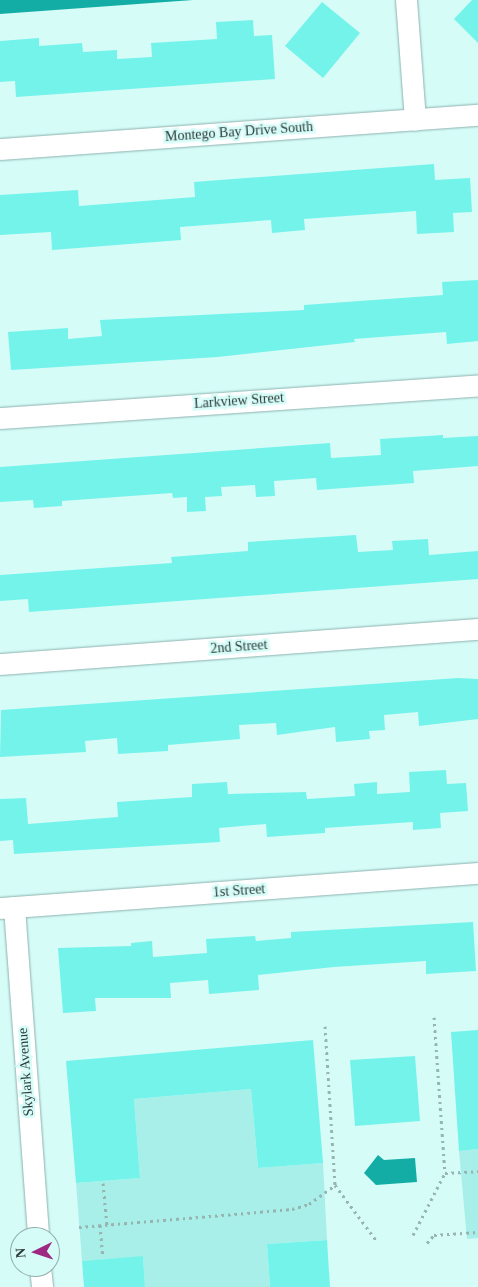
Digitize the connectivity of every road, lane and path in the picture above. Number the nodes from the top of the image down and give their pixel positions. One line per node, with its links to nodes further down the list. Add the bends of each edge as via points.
1 (406, 0): 3 (street)
2 (478, 115): 3 (street, Montego Bay Drive South)
3 (415, 120): 4 (street, Montego Bay Drive South)
4 (0, 149)
5 (478, 385): 6 (street, Larkview Street)
6 (0, 418)
7 (478, 629): 8 (street, 2nd Street)
8 (0, 664)
9 (478, 873): 10 (street, 1st Street)
10 (7, 908): 19 (street, Skylark Avenue)
11 (434, 1017): 14 (path)
12 (325, 1026): 16 (path)
13 (478, 1171): 14 (path)
14 (445, 1173): 22 (path)
15 (104, 1183): 18 (path)
16 (335, 1185): 18 (path, via 309,1204 292,1210); 23 (path)
17 (100, 1225): 18 (path); 20 (path); 25 (path)
18 (107, 1225)
19 (37, 1227)
20 (79, 1227)
21 (478, 1232): 24 (path, via 434,1235)
22 (413, 1235)
23 (376, 1240)
24 (427, 1242)
25 (103, 1257)

